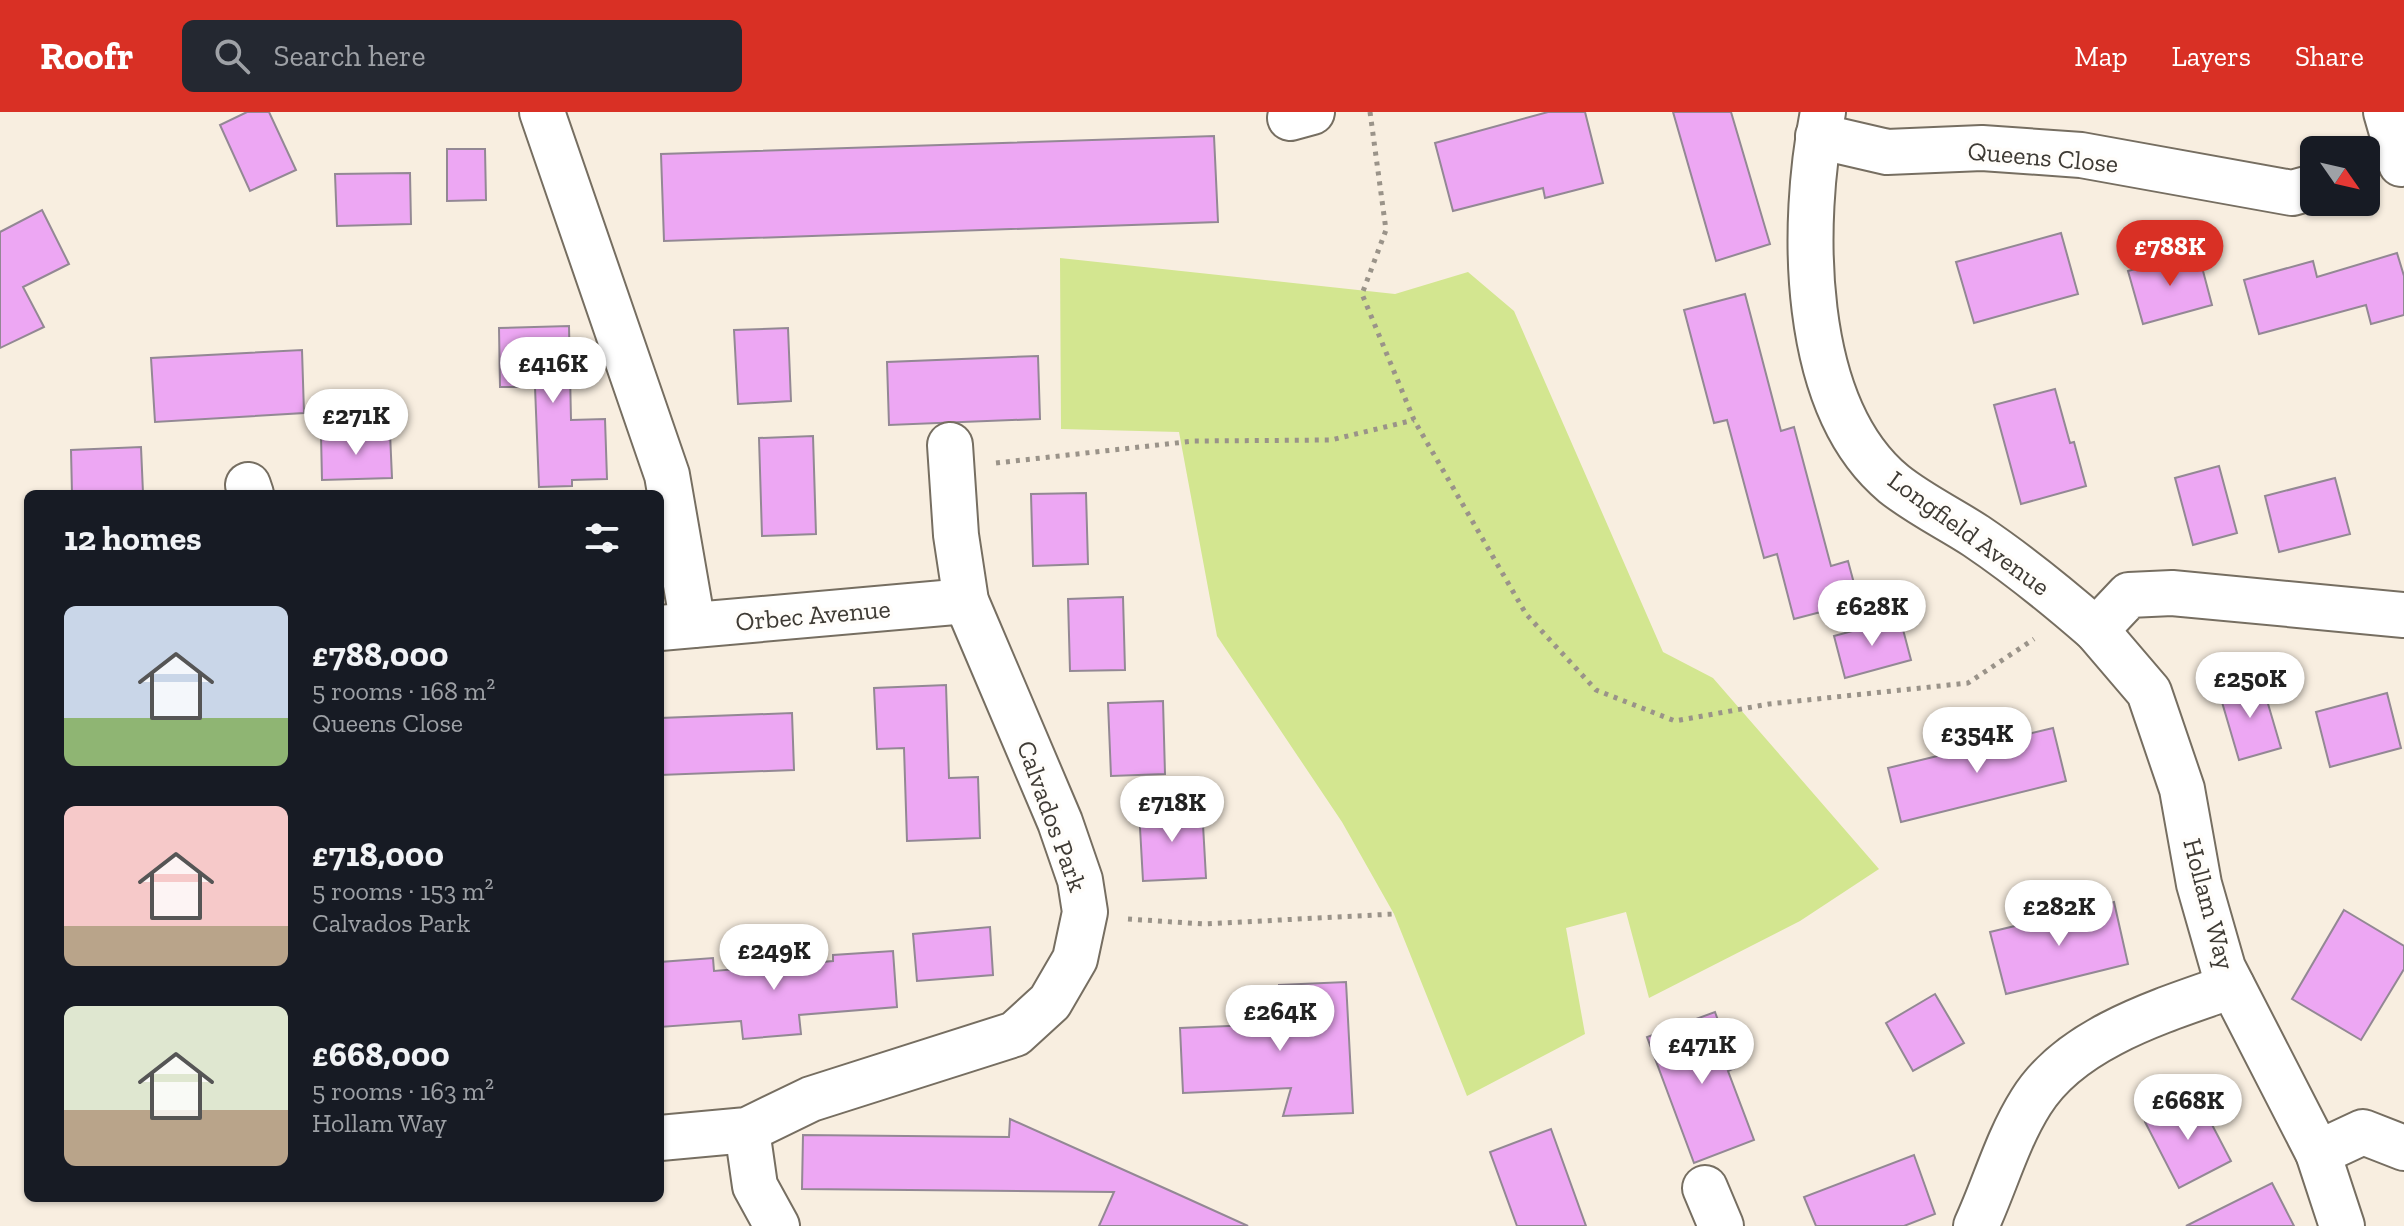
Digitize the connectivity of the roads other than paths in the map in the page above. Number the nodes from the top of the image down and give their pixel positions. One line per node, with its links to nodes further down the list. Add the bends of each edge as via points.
1 (542, 112): 10 (street, via 667,475)
2 (2386, 112): 4 (street)
3 (1820, 124): 5 (street, Queens Close, via 1887,152 1982,148 2081,155); 9 (street, Longfield Avenue, via 1808,253 1825,370 1851,434 1893,484 2033,575)
4 (2390, 167)
5 (2300, 191)
6 (951, 457): 7 (street, Calvados Park)
7 (966, 601): 10 (street, Orbec Avenue); 12 (street, Calvados Park, via 1080,880 1085,912 1075,959 1050,1002 1015,1034 811,1099)
8 (2404, 615): 9 (street, via 2172,593 2129,595)
9 (2082, 618): 11 (street, Hollam Way, via 2149,692 2182,789 2199,884)
10 (676, 626)
11 (2232, 986): 15 (street, Hollam Way); 17 (street, via 2167,1009 2064,1064 2032,1100)
12 (747, 1130): 13 (street, Calvados Park); 16 (street, via 755,1186)
13 (664, 1138)
14 (2404, 1148): 15 (street, via 2363,1132)
15 (2318, 1153): 18 (street, Hollam Way)
16 (777, 1226)
17 (1976, 1226)
18 (2342, 1226)

